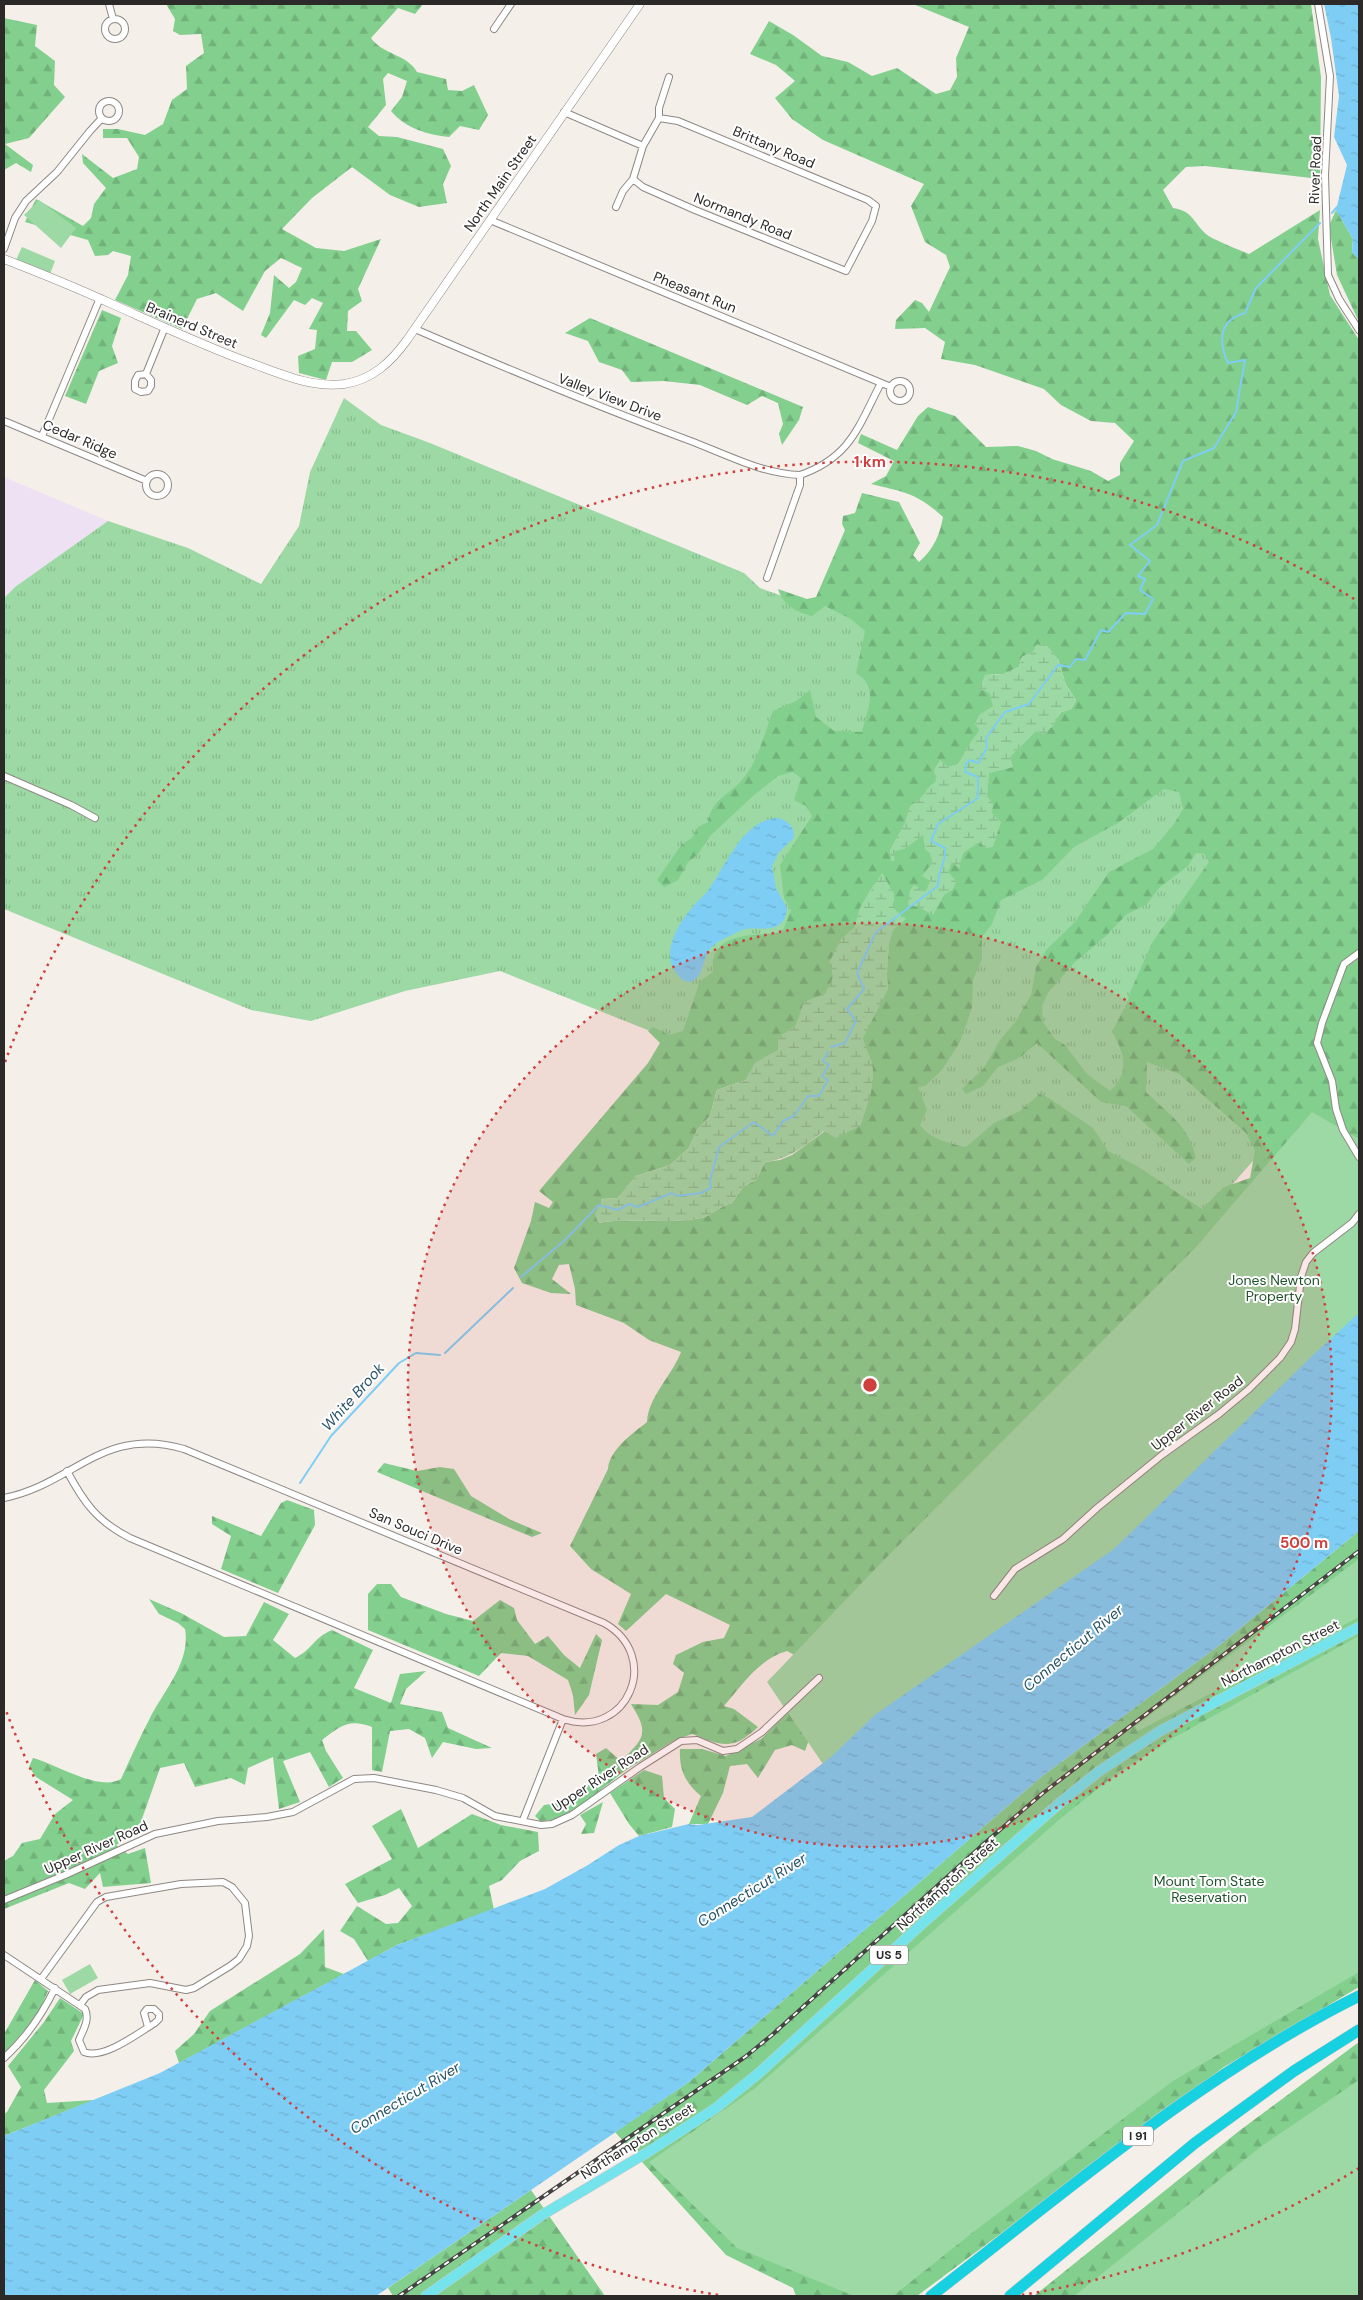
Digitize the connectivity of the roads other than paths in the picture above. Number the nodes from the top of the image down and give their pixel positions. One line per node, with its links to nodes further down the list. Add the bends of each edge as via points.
1 (109, 4): 5 (street)
2 (511, 4): 6 (street)
3 (640, 4): 8 (street, North Main Street)
4 (1318, 4): 21 (street, River Road, via 1330,76 1325,175 1328,276)
5 (113, 19)
6 (494, 29)
7 (669, 77): 10 (street)
8 (564, 112): 11 (street); 14 (street, North Main Street)
9 (102, 118): 15 (street, via 57,172 26,201 15,218)
10 (659, 118): 11 (street); 17 (street, Brittany Road, via 678,121 734,143 876,206 872,221)
11 (643, 146): 12 (street)
12 (633, 179): 13 (street); 17 (street, Normandy Road, via 695,210)
13 (616, 207)
14 (490, 220): 20 (street, North Main Street); 24 (street, Pheasant Run)
15 (4, 249)
16 (4, 259): 18 (street, Brainerd Street)
17 (846, 270)
18 (100, 298): 19 (street, Brainerd Street); 27 (street)
19 (165, 328): 22 (street, Brainerd Street, via 213,349 302,380 342,384); 23 (street)
20 (415, 329): 22 (street, North Main Street, via 393,358); 28 (street, Valley View Drive, via 543,385 648,425 769,470)
21 (1359, 330)
22 (375, 373)
23 (146, 374)
24 (882, 383): 25 (street, Pheasant Run); 28 (street, via 844,449 832,460)
25 (891, 387)
26 (4, 421): 27 (street, Cedar Ridge)
27 (42, 436): 29 (street, Cedar Ridge)
28 (800, 475): 30 (street, via 800,485)
29 (147, 481)
30 (767, 578)
31 (4, 776): 32 (street)
32 (94, 818)
33 (1359, 953): 34 (street, via 1344,964 1322,1022 1318,1043 1332,1081 1336,1109)
34 (1359, 1157)
35 (1359, 1214): 38 (street, Upper River Road, via 1306,1262 1301,1277 1295,1329 1280,1358 1249,1389 1162,1455 1086,1520 1014,1568)
36 (66, 1471): 37 (street, San Souci Drive, via 35,1488); 41 (street, San Souci Drive, via 92,1512 115,1531); 41 (street, San Souci Drive, via 114,1448 133,1443 167,1444 202,1455 604,1623 618,1632 629,1646 635,1670 632,1687 619,1709 605,1718 580,1723)
37 (4, 1498)
38 (994, 1596)
39 (1359, 1627): 52 (main road, Northampton Street / US 5, via 1169,1726 1098,1772 1018,1839 716,2108 542,2215)
40 (820, 1678): 42 (street, Upper River Road, via 762,1732 737,1749 723,1751 697,1740 681,1741 560,1822 541,1825)
41 (563, 1720): 42 (street)
42 (523, 1820): 43 (street, Upper River Road, via 495,1816 463,1798 436,1790 374,1778 354,1779 293,1812 267,1818 218,1821 155,1834)
43 (4, 1900)
44 (4, 1954): 45 (street)
45 (41, 1979): 46 (street); 48 (street, via 97,1902 106,1897 200,1881 223,1882 245,1903 249,1936 243,1953 230,1966 194,1988 186,1990 150,1983 98,1990)
46 (55, 1988): 48 (street); 51 (street, via 31,2029)
47 (1359, 1996): 53 (highway, I 91, via 1200,2090)
48 (80, 2005): 49 (street, via 88,2015 79,2040 80,2047 88,2053 103,2052)
49 (148, 2027)
50 (1359, 2030): 54 (highway, via 1230,2117)
51 (4, 2058)
52 (426, 2296)
53 (931, 2296)
54 (1010, 2296)

